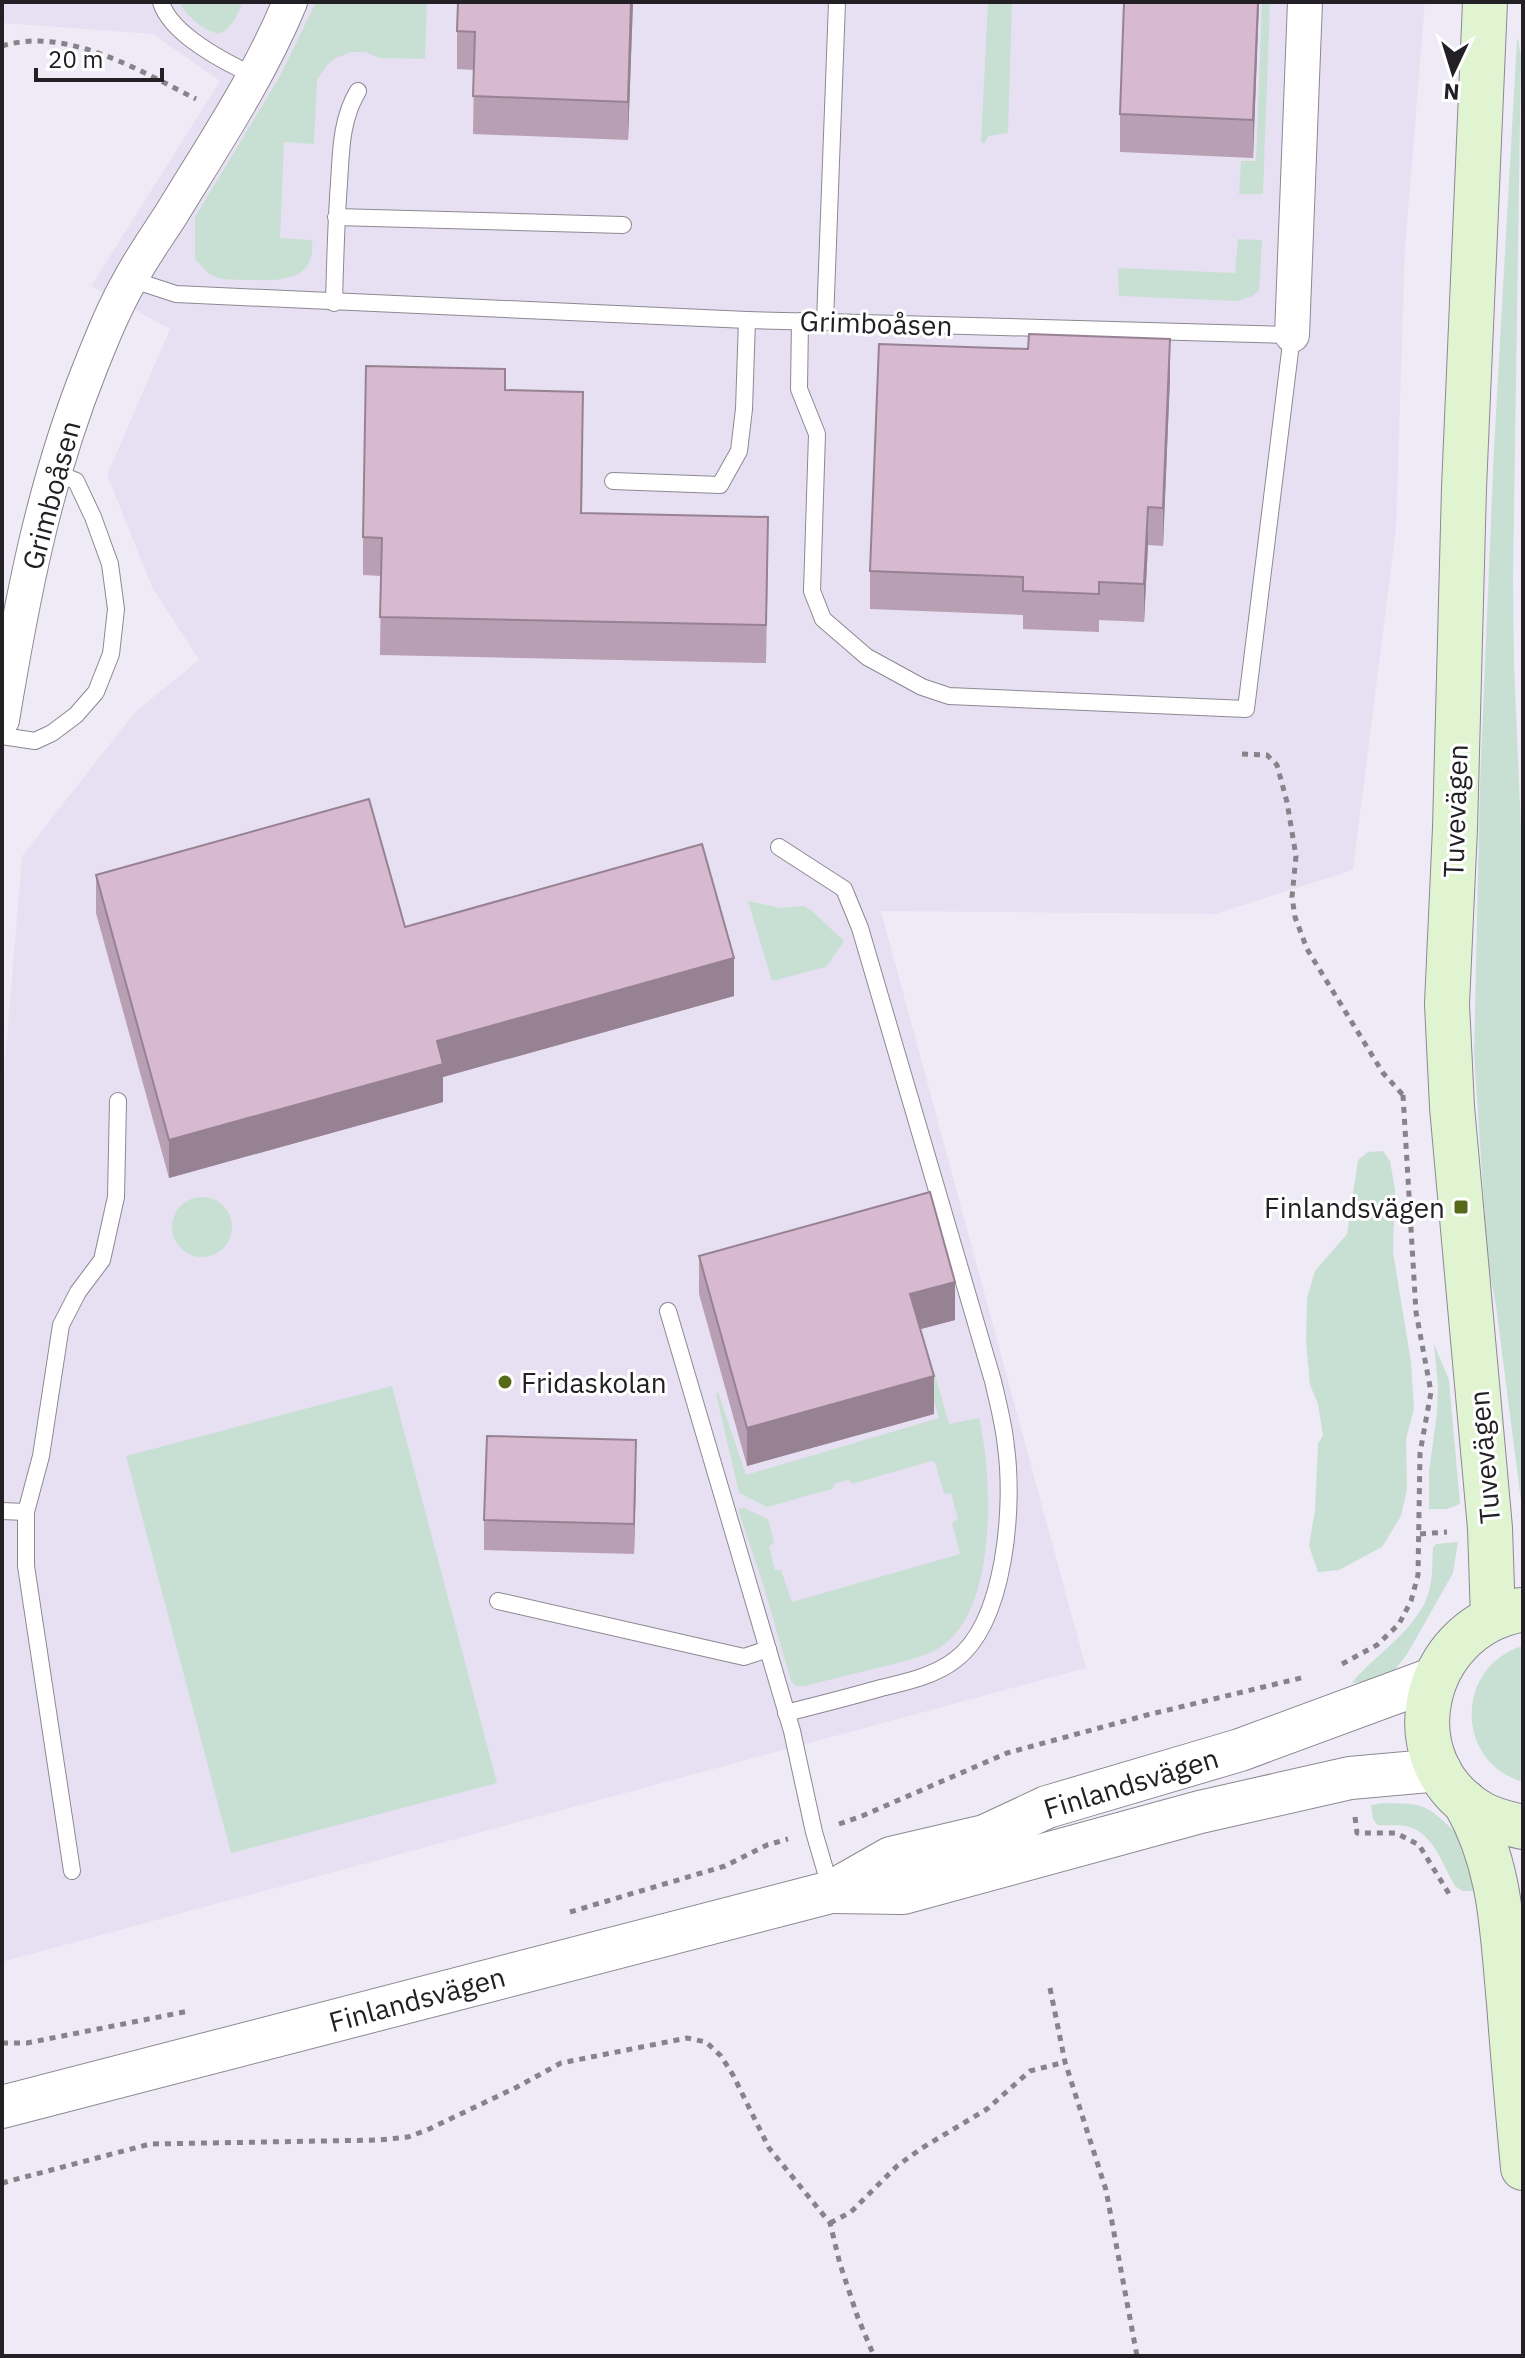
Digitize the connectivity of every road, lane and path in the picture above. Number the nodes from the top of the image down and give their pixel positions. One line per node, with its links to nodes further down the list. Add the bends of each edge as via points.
1 (161, 2): 7 (lane, via 198,44)
2 (290, 2): 7 (street, Grimboåsen)
3 (837, 2): 16 (lane)
4 (1305, 2): 17 (street)
5 (1485, 2): 29 (main road, Tuvevägen, via 1447,1004 1490,1528)
6 (2, 46): 9 (path, via 43,41 82,46)
7 (255, 76): 12 (street, Grimboåsen)
8 (358, 91): 10 (lane, via 344,127)
9 (202, 101)
10 (336, 217): 11 (lane); 13 (lane)
11 (623, 225)
12 (130, 279): 13 (lane, Grimboåsen, via 176,294); 18 (street, Grimboåsen, via 98,347)
13 (334, 303): 14 (lane, Grimboåsen)
14 (747, 320): 15 (lane, Grimboåsen); 19 (lane, via 739,451 720,485)
15 (800, 321): 16 (lane, Grimboåsen); 17 (lane, via 799,389 817,434 812,591 823,619 867,657 949,696 1246,709)
16 (825, 322): 17 (lane, Grimboåsen)
17 (1292, 335)
18 (53, 472): 20 (street, Grimboåsen); 21 (lane, via 76,481 110,564 116,609 111,654 96,692 76,715 35,741)
19 (613, 481)
20 (2, 720)
21 (2, 736)
22 (1242, 754): 31 (path, via 1267,755 1277,765 1296,856 1295,917 1307,949 1383,1073 1406,1095 1416,1312 1431,1392 1420,1453 1418,1575 1399,1624 1377,1645)
23 (779, 847): 33 (lane, via 844,889 860,928 993,1381 1006,1448 1008,1507 1004,1558 992,1604 977,1635 956,1660 921,1677)
24 (118, 1101): 27 (lane, via 116,1197 102,1260 61,1325 41,1456)
25 (668, 1311): 30 (lane)
26 (2, 1511): 27 (lane)
27 (26, 1512): 39 (lane, via 26,1566)
28 (498, 1601): 30 (lane, via 744,1657)
29 (1508, 1614): 32 (main road, Tuvevägen, via 1464,1636)
30 (768, 1649): 33 (lane)
31 (1326, 1672): 34 (path); 38 (path, via 1007,1753)
32 (1435, 1678): 34 (street, Finlandsvägen); 36 (main road, Tuvevägen, via 1427,1720 1431,1746)
33 (786, 1713): 38 (lane)
34 (1339, 1713): 40 (street, Finlandsvägen, via 1240,1750 1047,1807 985,1836 891,1858)
35 (1350, 1778): 36 (street, Finlandsvägen); 40 (street, Finlandsvägen, via 1200,1812 903,1893); 41 (path, via 1357,1833 1396,1833 1419,1845 1455,1905 1474,1911)
36 (1453, 1786): 37 (main road, via 1482,1814); 41 (main road, Tuvevägen, via 1488,1849)
37 (1523, 1827)
38 (814, 1832): 40 (lane); 42 (path, via 767,1845 725,1866)
39 (72, 1871)
40 (831, 1892): 47 (street, Finlandsvägen)
41 (1500, 1909): 48 (main road, Tuvevägen)
42 (565, 1914)
43 (1050, 1988): 46 (path)
44 (195, 2010): 45 (path, via 27,2043)
45 (2, 2043)
46 (1065, 2062): 50 (path, via 1030,2071 987,2109 910,2157 851,2212); 52 (path, via 1106,2190)
47 (2, 2107)
48 (1523, 2168)
49 (2, 2183): 50 (path, via 150,2144 408,2137 561,2063 687,2038 706,2042 721,2056 769,2148)
50 (830, 2223): 51 (path)
51 (874, 2356)
52 (1137, 2356)

